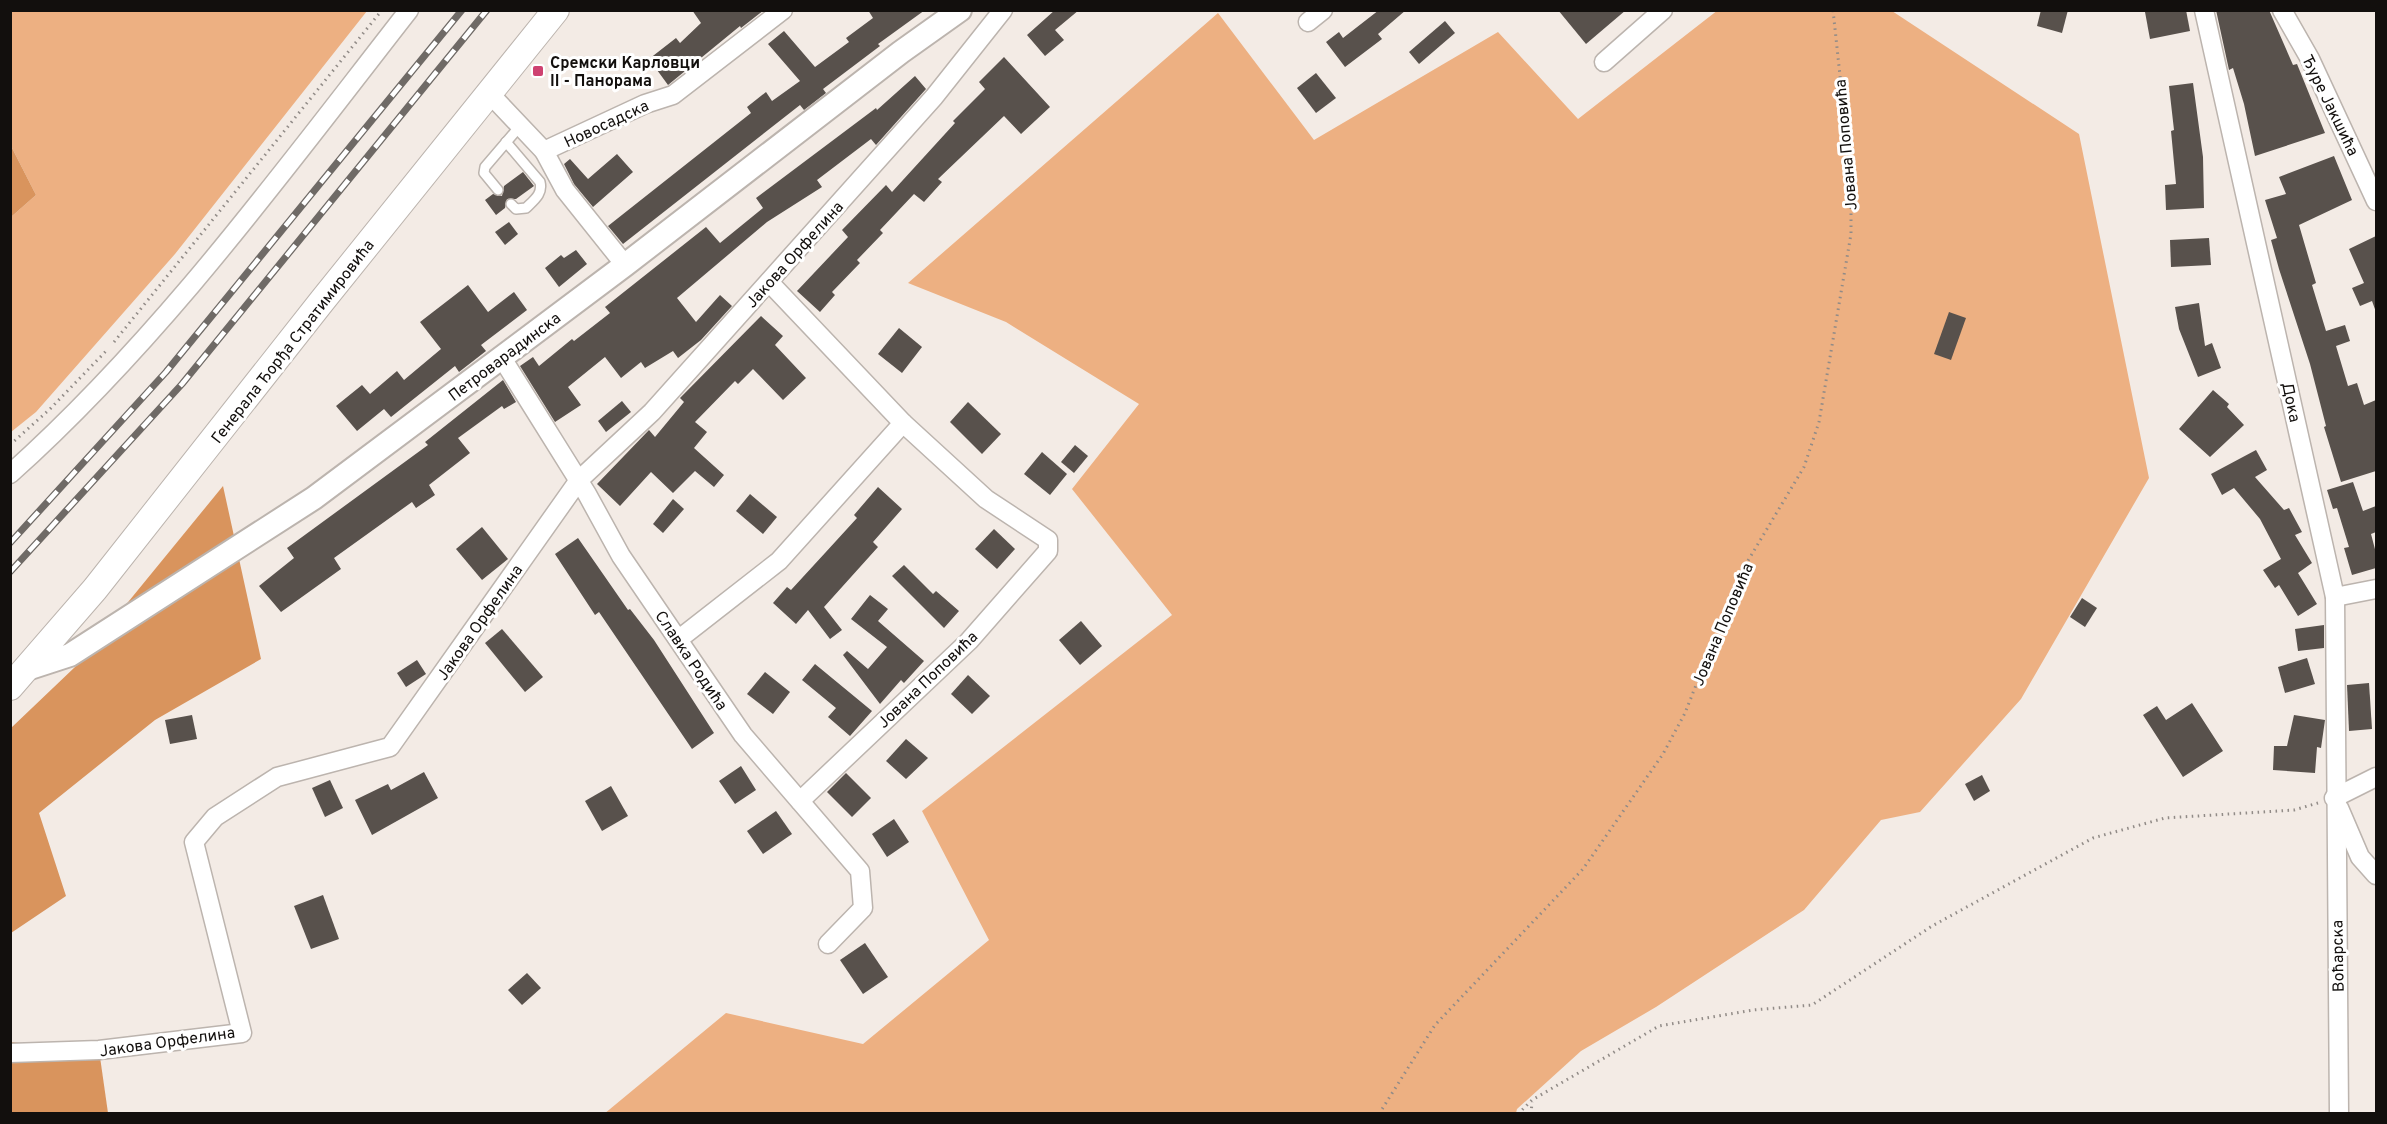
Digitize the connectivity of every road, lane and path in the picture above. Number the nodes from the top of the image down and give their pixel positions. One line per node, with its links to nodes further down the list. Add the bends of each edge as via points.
1 (382, 10): 25 (path, via 111,346)
2 (410, 10): 26 (street, via 126,362)
3 (556, 10): 14 (main road, Генерала Ђорђа Стратимировића)
4 (783, 10): 17 (street, Новосадска, via 673,95)
5 (960, 10): 21 (street, Петроварадинска)
6 (1003, 10): 22 (street, Јакова Орфелина, via 934,97)
7 (1323, 10): 12 (street)
8 (1663, 10): 13 (street)
9 (1833, 10): 39 (path, Јована Поповића, via 1851,179 1851,234 1819,422 1804,467 1740,574 1685,713 1663,754 1583,869 1435,1025)
10 (2204, 10): 29 (street, Дока)
11 (2282, 10): 19 (street, Ђуре Јакшића, via 2310,59)
12 (1308, 22)
13 (1604, 62)
14 (490, 94): 15 (street, Новосадска); 31 (main road, Генерала Ђорђа Стратимировића, via 95,589)
15 (520, 126): 16 (lane); 17 (street, Новосадска)
16 (506, 142): 18 (lane, via 485,167 484,173); 20 (lane, via 542,188 526,208 516,209)
17 (544, 151): 21 (street, Новосадска, via 565,190)
18 (498, 190)
19 (2376, 201)
20 (511, 204)
21 (625, 265): 23 (street, Петроварадинска)
22 (769, 282): 24 (street); 27 (street, Јакова Орфелина, via 652,412)
23 (502, 358): 27 (street, Славка Родића); 31 (street, Петроварадинска, via 314,498 70,655)
24 (903, 423): 30 (street, via 779,561); 34 (street, Јована Поповића, via 986,499 1048,540 1048,551 969,641)
25 (10, 444)
26 (10, 474)
27 (579, 480): 30 (street, Славка Родића, via 621,556); 37 (street, Јакова Орфелина, via 390,747 277,777 215,817 194,842 242,1033 99,1050)
28 (2376, 589): 29 (street)
29 (2335, 597): 33 (street, Дока)
30 (679, 639): 34 (street, Славка Родића, via 743,735)
31 (19, 678)
32 (2376, 777): 33 (street)
33 (2334, 798): 35 (street, via 2360,857); 38 (path, via 2294,810 2165,818 2092,838 1932,926 1812,1005 1753,1010 1659,1026); 42 (street, Воћарска)
34 (800, 801): 36 (street, Славка Родића, via 860,872 862,908)
35 (2376, 875)
36 (828, 944)
37 (10, 1053)
38 (1532, 1100): 40 (path); 41 (path)
39 (1379, 1113)
40 (1518, 1113)
41 (1531, 1113)
42 (2339, 1113)

